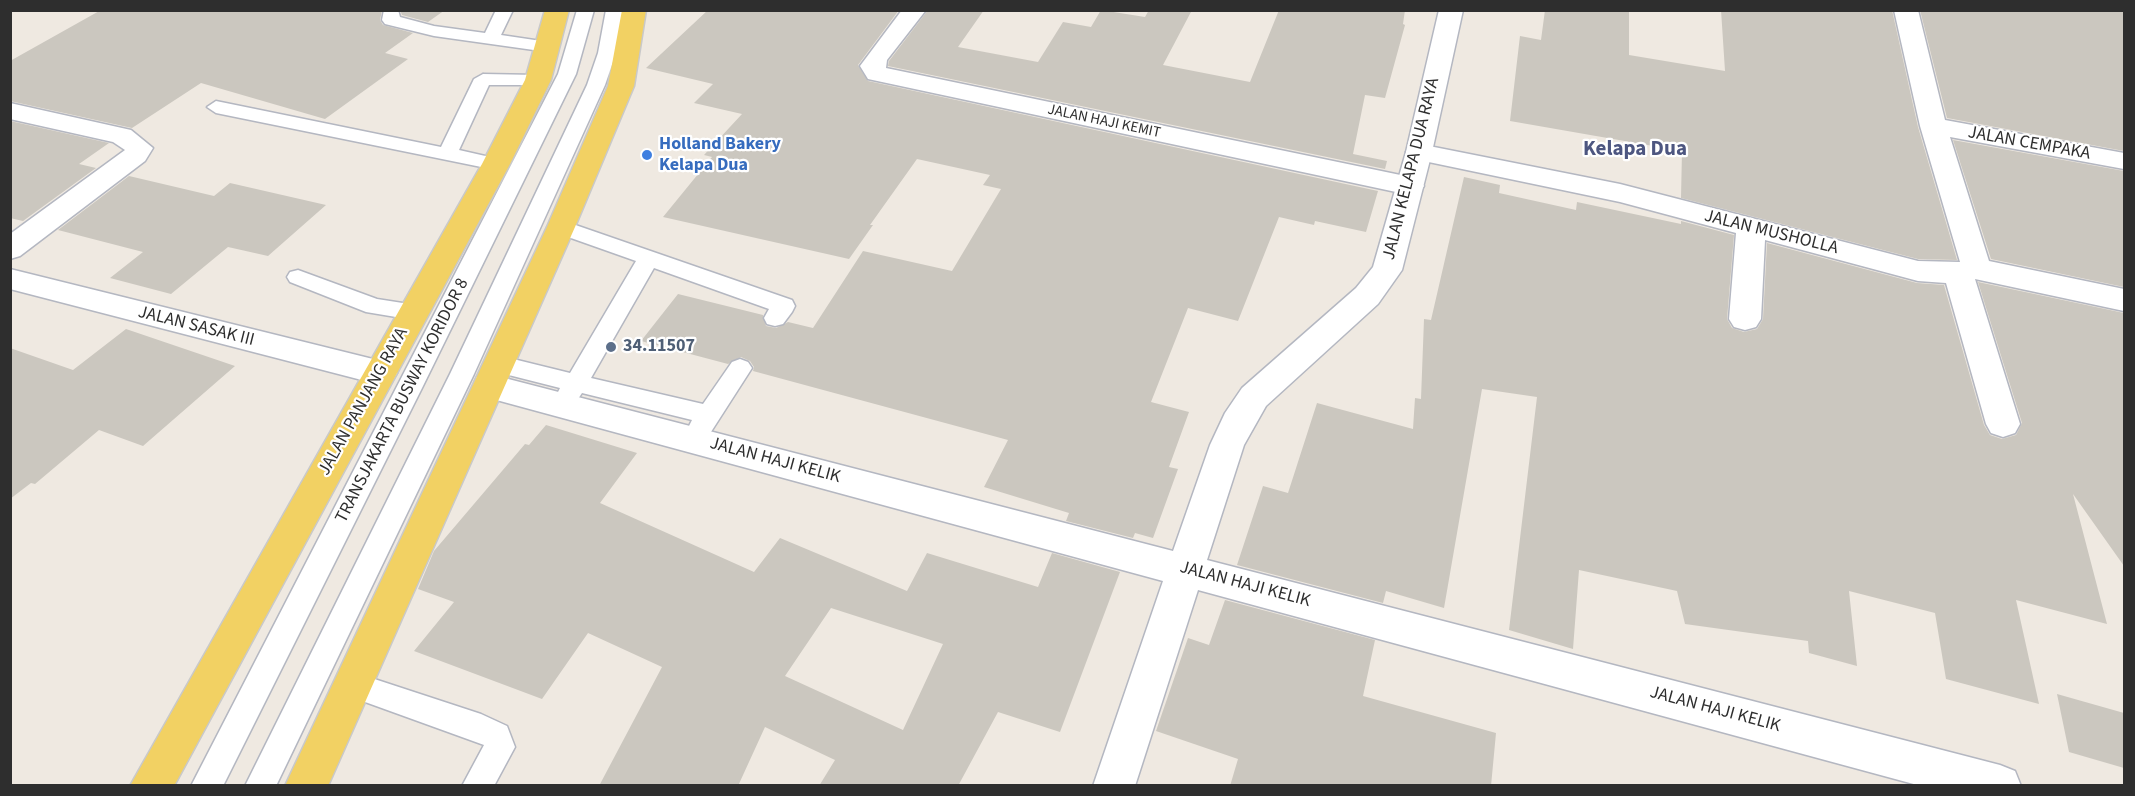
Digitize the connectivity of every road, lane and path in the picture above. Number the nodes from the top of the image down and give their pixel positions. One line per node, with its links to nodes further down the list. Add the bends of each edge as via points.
1 (505, 10): 10 (lane)
2 (557, 10): 11 (main road, JALAN PANJANG RAYA)
3 (586, 10): 41 (lane, TRANSJAKARTA BUSWAY KORIDOR 8, via 562,84)
4 (615, 10): 42 (lane, TRANSJAKARTA BUSWAY KORIDOR 8, via 607,53 581,118 462,374)
5 (634, 10): 21 (main road, via 621,86)
6 (915, 10): 20 (street, JALAN HAJI KEMIT, via 876,58 872,66 877,74)
7 (1451, 10): 16 (street, JALAN KELAPA DUA RAYA)
8 (1906, 10): 15 (street, JALAN CEMPAKA)
9 (391, 13): 10 (lane, via 392,21)
10 (490, 39): 11 (lane)
11 (548, 47): 12 (main road, JALAN PANJANG RAYA)
12 (538, 80): 17 (lane, via 483,79); 19 (main road, JALAN PANJANG RAYA)
13 (216, 107): 17 (lane)
14 (10, 111): 23 (street, via 122,136 140,147 135,155)
15 (1933, 126): 18 (street, JALAN CEMPAKA); 25 (street, JALAN CEMPAKA)
16 (1419, 152): 20 (street, JALAN KELAPA DUA RAYA); 22 (street, JALAN MUSHOLLA, via 1620,193)
17 (447, 153): 19 (lane)
18 (2124, 161)
19 (496, 164): 29 (main road, JALAN PANJANG RAYA)
20 (1410, 186): 38 (street, JALAN KELAPA DUA RAYA, via 1387,270 1379,283 1254,397 1237,422)
21 (561, 227): 24 (lane); 34 (main road)
22 (1751, 229): 25 (street, JALAN MUSHOLLA, via 1918,271); 31 (street)
23 (10, 249)
24 (648, 259): 30 (lane, via 784,306); 35 (lane)
25 (1967, 270): 28 (street, JALAN MUSHOLLA); 36 (street, JALAN CEMPAKA)
26 (298, 277): 29 (lane, via 374,306)
27 (10, 279): 33 (street, JALAN SASAK III)
28 (2124, 300)
29 (414, 312): 33 (main road, JALAN PANJANG RAYA)
30 (775, 318)
31 (1745, 319)
32 (740, 368): 37 (lane)
33 (381, 373): 40 (main road, JALAN PANJANG RAYA)
34 (493, 375): 35 (street, JALAN HAJI KELIK); 39 (main road)
35 (569, 394): 37 (street, JALAN HAJI KELIK)
36 (2003, 424)
37 (701, 427): 38 (street, JALAN HAJI KELIK)
38 (1186, 569): 45 (street, JALAN KELAPA DUA RAYA); 46 (street, JALAN HAJI KELIK)
39 (353, 685): 43 (main road); 44 (lane, via 496,736 500,747)
40 (151, 786)
41 (206, 786)
42 (260, 786)
43 (306, 786)
44 (477, 786)
45 (1114, 786)
46 (2000, 786)

